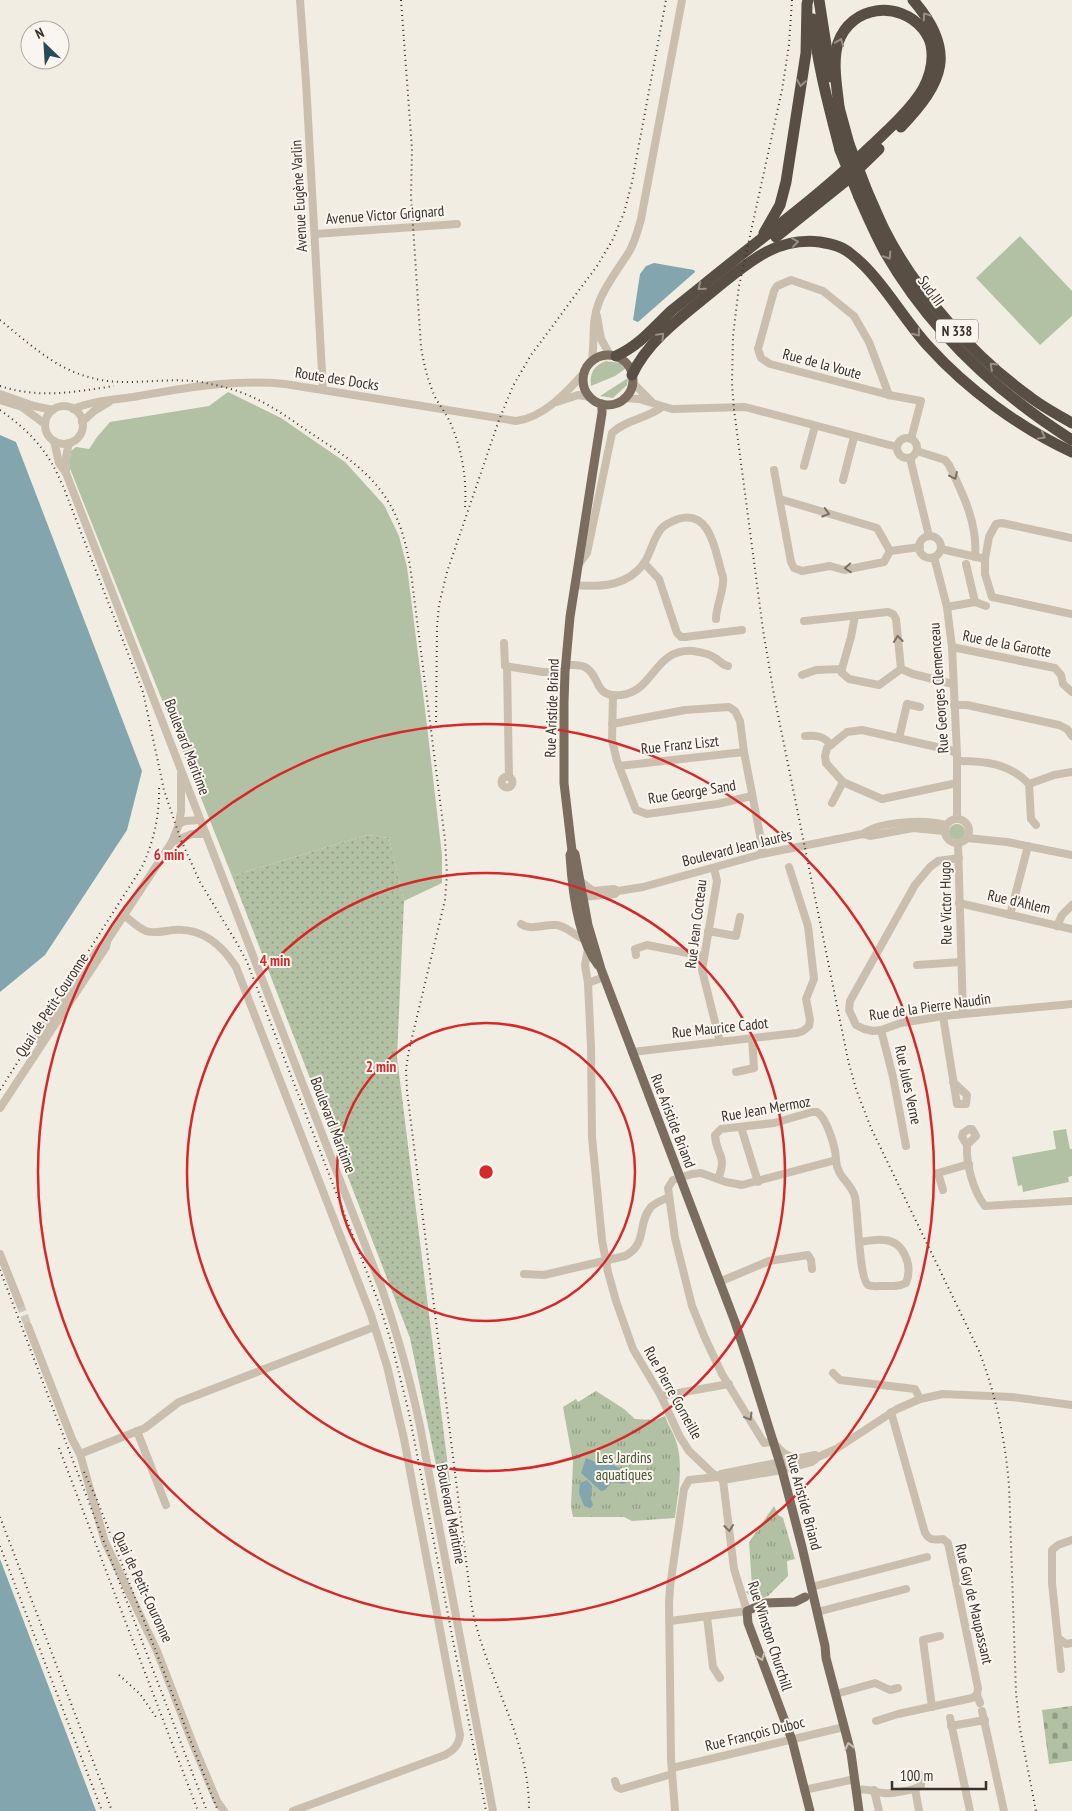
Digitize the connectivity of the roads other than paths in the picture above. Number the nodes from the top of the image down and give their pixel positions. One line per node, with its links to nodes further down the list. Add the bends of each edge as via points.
1 (300, 0): 10 (street, Avenue Eugène Varlin)
2 (682, 0): 13 (street, via 642,219 630,250)
3 (810, 0): 7 (highway, N 338, via 822,81); 11 (highway, one-way to 11, via 807,4 806,52 780,205 769,226)
4 (819, 0): 6 (highway, N 338, via 828,66)
5 (913, 0): 12 (highway, one-way to 5, via 750,257 813,209 863,165 916,111 935,83 941,50 933,27)
6 (838, 107): 7 (highway, N 338); 11 (highway, one-way to 11, via 835,62 838,43 848,26 862,15 885,9 907,14 918,22 931,44 932,56 922,90 900,118 860,157)
7 (845, 147): 8 (highway, N 338, bridge)
8 (863, 194): 31 (highway, Sud III / N 338, one-way to 8, via 1030,398 956,330 908,270); 36 (highway, Sud III / N 338, one-way to 36, via 885,252 946,337 1026,410)
9 (457, 224): 10 (street, Avenue Victor Grignard)
10 (315, 234): 18 (street, Avenue Eugène Varlin)
11 (739, 257): 14 (highway, one-way to 14, via 672,311 640,342)
12 (737, 272): 17 (highway, one-way to 12, via 640,361 672,326); 41 (highway, one-way to 41, via 774,247 791,242 817,242 842,248 870,273 928,347 959,378 1034,432)
13 (596, 311): 14 (street, via 601,339); 15 (street)
14 (613, 355): 15 (main road); 17 (main road, via 626,363)
15 (592, 360): 16 (main road)
16 (584, 372): 20 (main road, via 584,385); 24 (street)
17 (632, 379): 21 (main road); 25 (street)
18 (323, 390): 22 (street, Route des Docks, via 244,382); 24 (street, Route des Docks, via 509,421 532,417)
19 (889, 395): 19 (street, Rue de la Voute, via 869,342 854,316 823,291 790,280 777,286 758,349 761,358 770,364); 35 (street, via 921,401)
20 (590, 397): 24 (street, via 578,395); 26 (main road)
21 (624, 398): 25 (street); 26 (main road, via 614,404)
22 (112, 400): 28 (street, Route des Docks); 30 (street, Route des Docks)
23 (1, 401): 29 (street); 32 (street, via 22,407)
24 (553, 403)
25 (653, 403): 27 (street)
26 (602, 404): 58 (main road, Rue Aristide Briand)
27 (662, 407): 33 (street, via 681,410 745,407); 58 (street, Rue Aristide Briand, via 653,414 619,426 612,433 587,553)
28 (73, 408): 29 (street, via 63,406); 30 (street)
29 (53, 410): 32 (street)
30 (82, 422): 38 (street, via 80,434)
31 (1072, 423)
32 (45, 424): 37 (street, via 46,432)
33 (815, 426): 34 (street); 43 (street)
34 (854, 437): 39 (street); 46 (street)
35 (911, 439): 39 (street, via 902,440); 40 (street, via 916,443)
36 (1072, 440)
37 (54, 441): 38 (street); 45 (street, Boulevard Maritime, via 59,463)
38 (69, 443): 45 (street, Boulevard Maritime)
39 (897, 448): 42 (street, via 902,456)
40 (917, 451): 42 (street); 54 (street, one-way to 54, via 945,460 949,465 972,521 977,544)
41 (1072, 452)
42 (910, 458): 48 (street)
43 (804, 466)
44 (774, 470): 47 (street)
45 (66, 473): 89 (street, Boulevard Maritime)
46 (843, 480)
47 (780, 499): 52 (street, one-way to 52, via 877,528); 52 (street, one-way to 47, via 884,562 844,570 830,566 802,571 794,568)
48 (929, 536): 50 (street); 51 (street, via 937,538)
49 (1072, 538): 55 (street, via 996,524 989,537)
50 (920, 547): 52 (street); 53 (street, via 926,557)
51 (941, 549): 53 (street); 54 (street)
52 (890, 551)
53 (934, 557): 62 (street, Rue Georges Clemenceau)
54 (975, 557): 55 (street)
55 (985, 559): 63 (street, via 985,574 992,597)
56 (644, 563): 59 (street, via 625,579 601,587); 65 (street, via 661,529 669,522 682,518 701,523 710,532 724,578); 67 (street, via 659,579 680,636)
57 (966, 564): 60 (street)
58 (578, 565): 59 (main road, Rue Aristide Briand)
59 (575, 585): 72 (main road, Rue Aristide Briand)
60 (975, 602): 61 (street); 62 (street)
61 (986, 606)
62 (947, 607): 69 (street, Rue Georges Clemenceau)
63 (1072, 614)
64 (854, 616): 66 (street); 73 (street, one-way to 64, via 893,614); 74 (street)
65 (716, 619)
66 (804, 621)
67 (742, 630)
68 (504, 642): 70 (street)
69 (952, 648): 76 (street, Rue Georges Clemenceau); 77 (street, Rue de la Garotte, via 1055,668 1062,675 1063,684)
70 (507, 666): 72 (street, via 543,672); 91 (street)
71 (728, 666): 78 (street, via 695,651 676,653 664,660 634,693)
72 (566, 668): 78 (street, via 586,668 605,694); 109 (main road, Rue Aristide Briand, via 564,783)
73 (901, 669): 74 (street, via 879,684 849,679); 76 (street)
74 (842, 670): 75 (street, via 816,670)
75 (802, 675)
76 (953, 684): 79 (street, Rue Georges Clemenceau)
77 (1072, 692)
78 (613, 696): 81 (street, Rue George Sand)
79 (954, 705): 83 (street, via 1059,725); 87 (street, Rue Georges Clemenceau)
80 (920, 707): 84 (street, via 908,704)
81 (612, 724): 86 (street, via 684,710 729,707 740,722); 88 (street, Rue George Sand, via 612,740)
82 (805, 736): 85 (street, via 824,738)
83 (1072, 736)
84 (899, 738): 85 (street, via 862,730 847,732); 87 (street, via 950,750)
85 (831, 745): 92 (street, via 825,756 826,763)
86 (744, 752): 88 (street, Rue Franz Liszt); 95 (street)
87 (957, 758): 93 (street, Rue Georges Clemenceau); 94 (street, via 1000,766 1020,774)
88 (619, 766): 95 (street, Rue George Sand, via 640,813 717,804)
89 (182, 772): 98 (street, Boulevard Maritime); 99 (street, Quai de Petit-Couronne)
90 (1072, 772): 94 (street)
91 (508, 776)
92 (843, 782): 93 (street, via 882,799); 96 (street)
93 (957, 783): 97 (street, Rue Georges Clemenceau)
94 (1029, 784): 100 (street, via 1031,818)
95 (752, 796): 110 (street)
96 (832, 803)
97 (957, 819): 101 (street); 102 (street, via 964,821)
98 (200, 820): 99 (street); 103 (street, Boulevard Maritime)
99 (179, 824): 105 (street, Quai de Petit-Couronne)
100 (1036, 825)
101 (945, 828): 107 (street, via 948,840); 110 (street, Boulevard Jean Jaurès, via 914,828 870,836 863,834)
102 (969, 828): 104 (street); 106 (street)
103 (206, 834): 105 (street, via 192,834); 218 (street, Boulevard Maritime, via 381,1286 409,1374)
104 (967, 838): 106 (street); 107 (street)
105 (172, 842): 122 (street, Quai de Petit-Couronne)
106 (1007, 842): 108 (street)
107 (958, 844): 112 (street, Rue Victor Hugo)
108 (1028, 846): 111 (street); 124 (street)
109 (572, 851): 115 (main road, Rue Aristide Briand); 116 (main road, Rue Aristide Briand)
110 (762, 854): 114 (street, Boulevard Jean Jaurès)
111 (1072, 855)
112 (959, 858): 119 (street, Rue Victor Hugo); 144 (street, Rue de la Pierre Naudin, via 938,861 915,885 850,1001 849,1010 856,1025)
113 (789, 866): 145 (street, Rue Maurice Cadot, via 808,926 814,979 806,999 809,1026 797,1033)
114 (714, 868): 117 (street, Boulevard Jean Jaurès, via 643,887); 131 (street, Rue Jean Cocteau, via 718,881)
115 (580, 881): 117 (street); 118 (main road, Rue Aristide Briand)
116 (572, 886): 118 (street); 121 (main road, Rue Aristide Briand)
117 (595, 893): 118 (street); 123 (street)
118 (582, 897): 121 (street); 123 (main road, Rue Aristide Briand)
119 (959, 903): 124 (street, Rue d'Ahlem); 137 (street, Rue Victor Hugo)
120 (1072, 904): 128 (street)
121 (576, 908): 127 (main road, Rue Aristide Briand)
122 (124, 915): 133 (street, Quai de Petit-Couronne); 171 (street, via 139,927 153,932 186,930 206,937 229,955 326,1195)
123 (586, 915): 127 (main road, Rue Aristide Briand)
124 (1010, 915): 128 (street, Rue d'Ahlem)
125 (740, 918): 131 (street, via 736,936)
126 (521, 924): 130 (street, via 528,927 556,925)
127 (585, 926): 130 (street); 132 (main road, Rue Aristide Briand); 139 (main road, Rue Aristide Briand)
128 (1057, 926): 129 (street, Rue d'Ahlem)
129 (1072, 929)
130 (568, 930): 132 (street)
131 (708, 931): 136 (street, Rue Jean Cocteau)
132 (585, 940): 134 (main road, Rue Aristide Briand)
133 (107, 941): 150 (street, Quai de Petit-Couronne, via 93,956); 151 (street, Quai de Petit-Couronne)
134 (588, 949): 139 (main road, Rue Aristide Briand); 140 (street, Rue Pierre Corneille, via 585,965)
135 (636, 955): 136 (street, via 635,949 647,945)
136 (703, 956): 146 (street, Rue Jean Cocteau, via 702,970)
137 (961, 962): 138 (street, Rue Victor Hugo); 142 (street, Rue Victor Hugo)
138 (917, 965)
139 (603, 973): 140 (street); 147 (main road, Rue Aristide Briand)
140 (588, 983): 165 (street, Rue Pierre Corneille, via 592,1137)
141 (1072, 1004): 142 (street, Rue de la Pierre Naudin)
142 (963, 1014): 143 (street, Rue de la Pierre Naudin)
143 (943, 1016): 144 (street, Rue de la Pierre Naudin, via 901,1023); 149 (street)
144 (882, 1030): 154 (street, Rue Jules Verne)
145 (752, 1038): 146 (street, Rue Maurice Cadot); 148 (street, via 754,1068)
146 (720, 1042): 147 (street, Rue Maurice Cadot)
147 (632, 1052): 157 (main road, Rue Aristide Briand)
148 (736, 1072)
149 (953, 1082): 149 (street, via 957,1104 966,1104 967,1095)
150 (0, 1103)
151 (0, 1108)
152 (741, 1127): 155 (street, Rue Jean Mermoz, via 817,1112 835,1149); 158 (street, Rue Jean Mermoz, via 721,1129 715,1135 723,1163); 159 (street)
153 (967, 1145): 156 (street)
154 (906, 1146)
155 (836, 1160): 159 (street); 163 (street, via 838,1173 855,1197)
156 (969, 1164): 160 (street, via 938,1173); 162 (street, via 980,1201 985,1206)
157 (680, 1177): 158 (street, via 701,1173); 161 (street, via 669,1184); 168 (main road, Rue Aristide Briand)
158 (718, 1179): 159 (street, via 733,1185)
159 (758, 1182)
160 (944, 1190)
161 (669, 1197): 165 (street, via 648,1211 641,1239 634,1251); 173 (street, via 674,1238 692,1306)
162 (1072, 1201)
163 (860, 1242): 163 (street, via 867,1284 900,1286 906,1283 906,1254 899,1246 884,1240)
164 (0, 1254): 169 (street)
165 (606, 1261): 167 (street, via 544,1275); 174 (street, Rue Pierre Corneille, via 633,1349)
166 (812, 1269): 168 (street, via 808,1255 790,1257 769,1261)
167 (524, 1274)
168 (719, 1282): 179 (main road, Rue Aristide Briand)
169 (20, 1304)
170 (28, 1326): 180 (street, Quai de Petit-Couronne)
171 (374, 1327): 178 (street, via 179,1402); 217 (street, via 404,1438 459,1741 446,1754)
172 (833, 1373): 175 (street, via 840,1380 915,1389)
173 (729, 1384): 174 (street); 179 (street, one-way to 179, via 764,1443)
174 (661, 1396): 183 (street, Rue Pierre Corneille, via 689,1450)
175 (920, 1399): 176 (street, via 943,1394 969,1395); 177 (street)
176 (1072, 1405)
177 (891, 1412): 181 (street, via 836,1449); 201 (street, Rue Guy de Maupassant, via 925,1533 932,1540 943,1539 948,1543)
178 (137, 1431): 180 (street); 184 (street)
179 (774, 1443): 181 (street, via 791,1457); 182 (main road, Rue Aristide Briand)
180 (80, 1454): 216 (street, Quai de Petit-Couronne, via 106,1542 158,1651 217,1801)
181 (816, 1456): 182 (street, via 812,1462)
182 (781, 1466): 183 (street); 187 (main road, Rue Aristide Briand)
183 (720, 1478): 190 (street, Rue Winston Churchill, one-way to 190, via 734,1569); 193 (street, via 689,1480 684,1489 670,1587)
184 (166, 1505)
185 (1072, 1540): 195 (street, via 1052,1550)
186 (927, 1557): 187 (street)
187 (810, 1585): 189 (main road); 191 (main road, Rue Aristide Briand)
188 (906, 1589): 191 (street)
189 (805, 1597): 190 (main road, via 795,1602 765,1603); 191 (main road)
190 (747, 1611): 192 (street); 207 (main road, Rue Winston Churchill, one-way to 207, via 748,1623)
191 (817, 1612): 200 (main road, Rue Aristide Briand)
192 (707, 1617): 193 (street); 198 (street, via 713,1667)
193 (670, 1621): 208 (street)
194 (940, 1636): 202 (street, via 923,1640)
195 (1058, 1638): 196 (street, via 1066,1644); 197 (street)
196 (1072, 1643)
197 (1061, 1669)
198 (720, 1678)
199 (898, 1688): 200 (street, via 890,1690 874,1683)
200 (836, 1694): 206 (main road, Rue Aristide Briand)
201 (980, 1703): 203 (street, via 972,1698); 204 (street, Rue Guy de Maupassant)
202 (932, 1707): 203 (street); 205 (street)
203 (949, 1715): 204 (street); 224 (street)
204 (984, 1720): 225 (street, Rue Guy de Maupassant)
205 (876, 1721)
206 (844, 1727): 207 (street, Rue François Duboc); 210 (main road, Rue Aristide Briand, one-way to 206)
207 (792, 1740): 208 (street, Rue François Duboc); 213 (main road, Rue Winston Churchill)
208 (672, 1771): 211 (street, Rue François Duboc, via 621,1789); 219 (street)
209 (921, 1775): 212 (street, via 921,1786)
210 (854, 1779): 213 (street); 214 (main road, Rue Aristide Briand)
211 (616, 1781)
212 (915, 1789): 215 (street, via 885,1793); 223 (street)
213 (804, 1790): 220 (main road, Rue Winston Churchill)
214 (856, 1790): 215 (street); 221 (main road, Rue Aristide Briand)
215 (874, 1790): 222 (street)
216 (224, 1811)
217 (293, 1811)
218 (493, 1811)
219 (675, 1811)
220 (810, 1811)
221 (858, 1811)
222 (879, 1811)
223 (920, 1811)
224 (970, 1811)
225 (1004, 1811)

